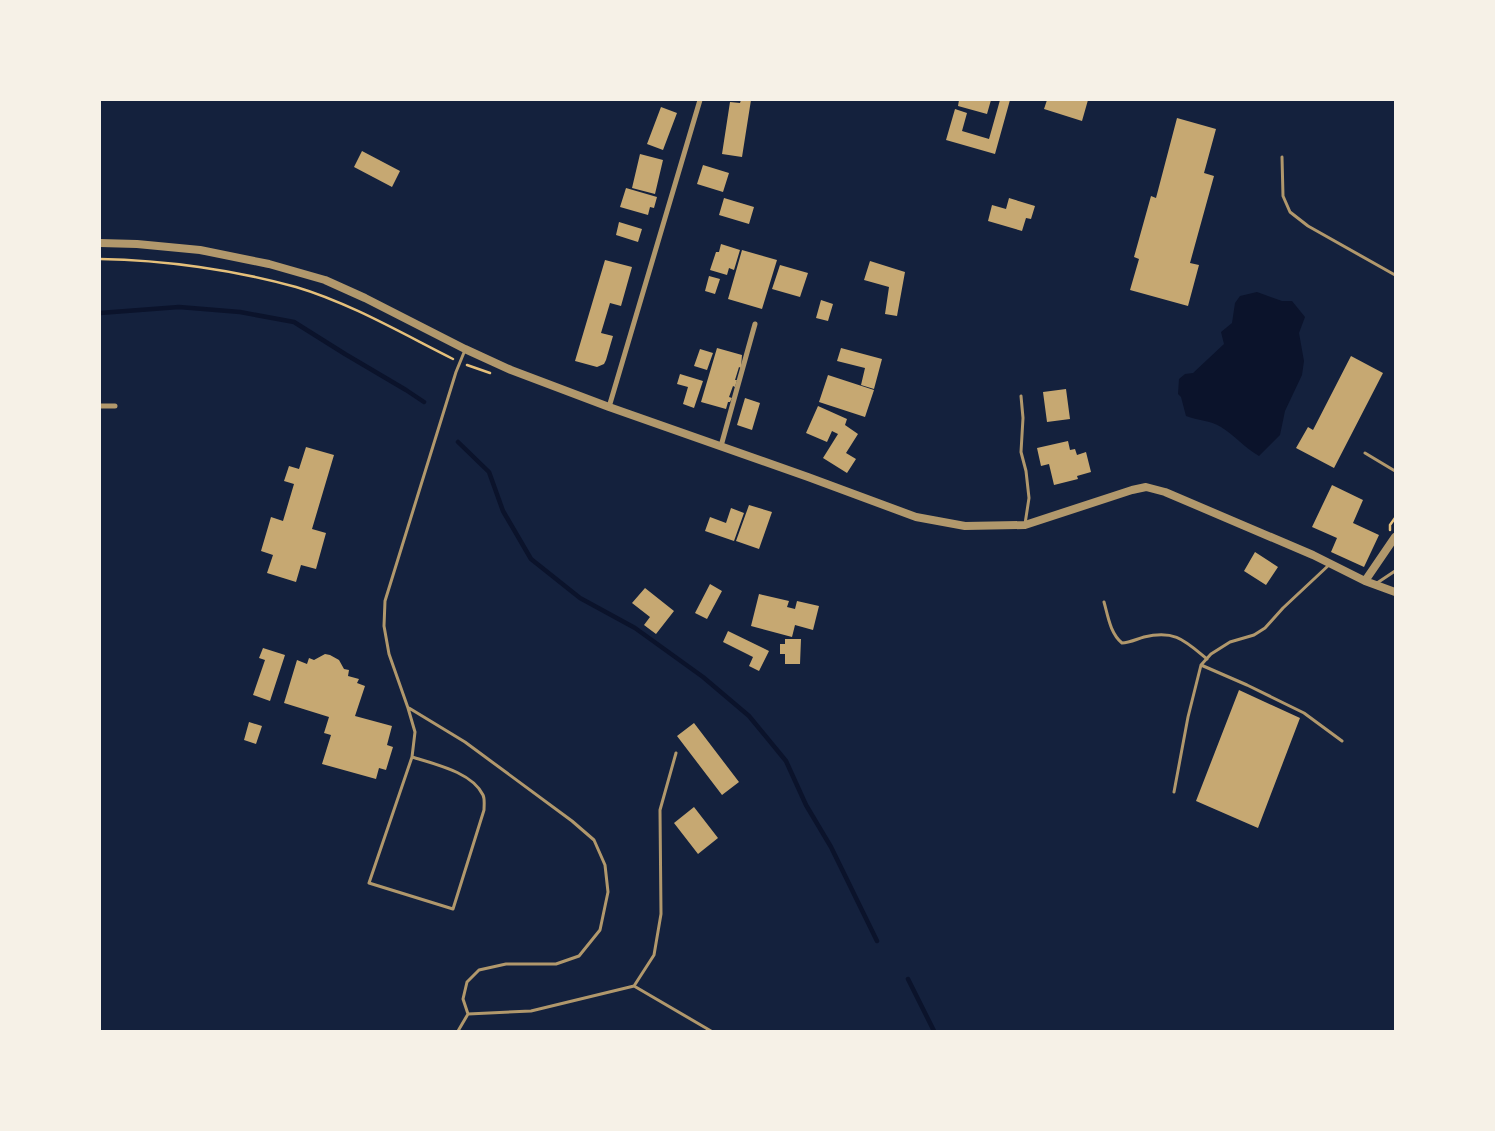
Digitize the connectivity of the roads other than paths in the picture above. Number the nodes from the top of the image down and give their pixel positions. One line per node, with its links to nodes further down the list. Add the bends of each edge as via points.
1 (700, 100): 10 (street)
2 (1282, 156): 4 (lane, via 1283,196 1290,212 1308,226)
3 (100, 244): 6 (street, via 200,250 325,280)
4 (1395, 275)
5 (755, 324): 11 (street)
6 (465, 349): 10 (street); 24 (lane, via 385,601 384,626 389,654)
7 (1021, 396): 14 (lane, via 1020,452 1029,498)
8 (100, 406): 9 (street)
9 (116, 406)
10 (609, 407): 11 (street)
11 (721, 446): 14 (street, via 916,517 965,526)
12 (1365, 453): 13 (lane)
13 (1395, 471)
14 (1025, 525): 16 (street, via 1146,487 1165,492)
15 (1395, 537): 18 (street)
16 (1330, 564): 18 (street); 22 (lane, via 1266,628 1230,642)
17 (1395, 571): 19 (lane)
18 (1365, 581): 19 (street)
19 (1375, 585): 20 (street)
20 (1395, 592)
21 (1104, 602): 22 (lane, via 1113,632 1122,643 1161,634 1172,635)
22 (1207, 659): 23 (lane)
23 (1202, 665): 25 (lane, via 1304,713); 28 (lane)
24 (408, 708): 27 (lane, via 415,732); 30 (lane, via 465,742 572,822 594,840 605,865 608,892 600,930 579,956 556,964 506,964 479,970 467,982 463,999)
25 (1342, 741)
26 (676, 753): 29 (lane, via 660,810 661,914 654,955)
27 (412, 757): 27 (lane, via 369,883 453,909 484,810 484,796 475,783 454,771)
28 (1174, 792)
29 (634, 986): 30 (lane, via 531,1011); 32 (lane)
30 (468, 1014): 31 (lane)
31 (458, 1031)
32 (711, 1031)

